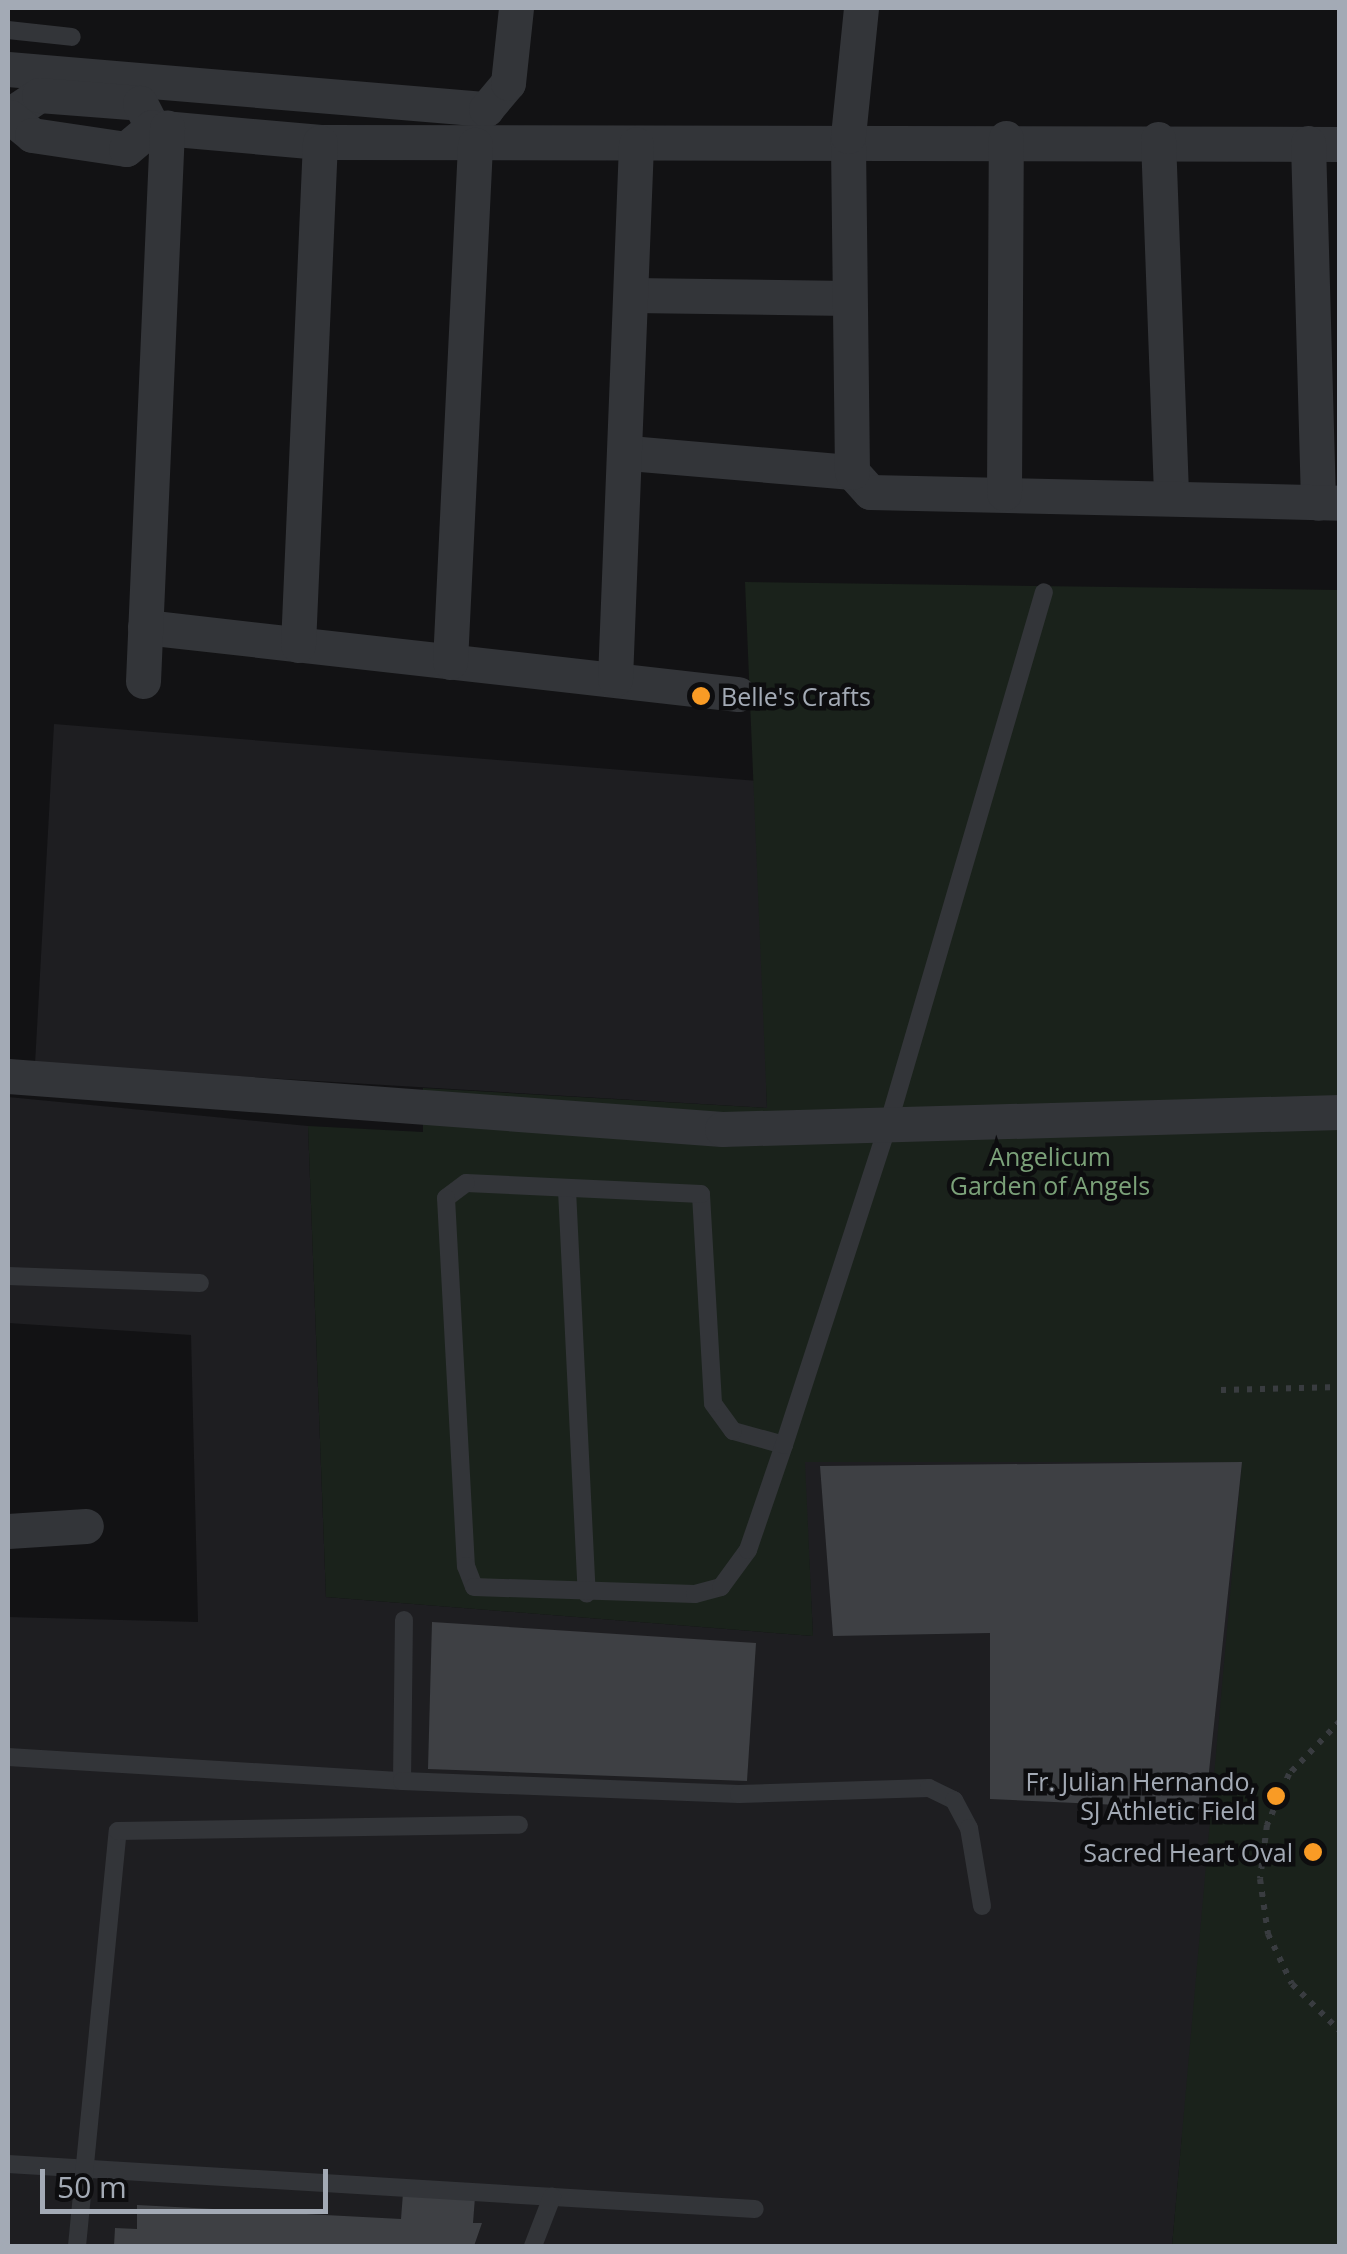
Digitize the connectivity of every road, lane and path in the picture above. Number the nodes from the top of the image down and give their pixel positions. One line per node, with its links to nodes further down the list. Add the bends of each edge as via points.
1 (516, 8): 5 (street, via 508,83 486,110)
2 (861, 8): 8 (street)
3 (8, 30): 4 (lane)
4 (72, 37)
5 (8, 69)
6 (9, 116): 7 (street, via 39,95 54,96 140,103)
7 (160, 128): 11 (street); 23 (street)
8 (848, 136): 9 (street); 12 (street); 16 (street)
9 (1006, 138): 10 (street); 19 (street)
10 (1158, 139): 13 (street); 20 (street)
11 (320, 142): 14 (street); 24 (street)
12 (636, 144): 14 (street); 15 (street)
13 (1324, 144): 21 (street)
14 (474, 146): 25 (street)
15 (632, 295): 16 (street); 17 (street)
16 (849, 298): 18 (street)
17 (628, 453): 18 (street); 26 (street)
18 (852, 472): 19 (street, via 870,492)
19 (1004, 493): 20 (street)
20 (1172, 497): 21 (street)
21 (1328, 503)
22 (1044, 592): 31 (lane)
23 (146, 627): 24 (street); 27 (street)
24 (298, 645): 25 (street)
25 (450, 662): 26 (street)
26 (616, 679): 28 (street)
27 (143, 681)
28 (738, 694)
29 (8, 1076): 31 (street, via 722,1128)
30 (1340, 1112): 31 (street)
31 (888, 1125): 37 (lane)
32 (567, 1190): 37 (lane, via 702,1194 713,1402 733,1430); 40 (lane); 40 (lane, via 466,1183 444,1209 468,1577 488,1591)
33 (8, 1276): 34 (lane)
34 (200, 1283)
35 (1340, 1387): 36 (path)
36 (1221, 1390)
37 (784, 1445): 40 (lane, via 748,1550 721,1587)
38 (86, 1526): 39 (street)
39 (8, 1531)
40 (587, 1594)
41 (404, 1620): 44 (lane)
42 (1340, 1722): 47 (path, via 1289,1774 1267,1825 1260,1879 1268,1934 1292,1984)
43 (8, 1756): 44 (lane)
44 (402, 1781): 46 (lane, via 740,1794 929,1788 954,1800 969,1828)
45 (520, 1825): 49 (lane, via 124,1826 112,1838)
46 (982, 1906)
47 (1340, 2031)
48 (8, 2164): 49 (lane)
49 (88, 2168): 50 (lane); 52 (lane)
50 (552, 2197): 51 (lane); 53 (lane)
51 (755, 2210)
52 (77, 2246)
53 (533, 2246)

